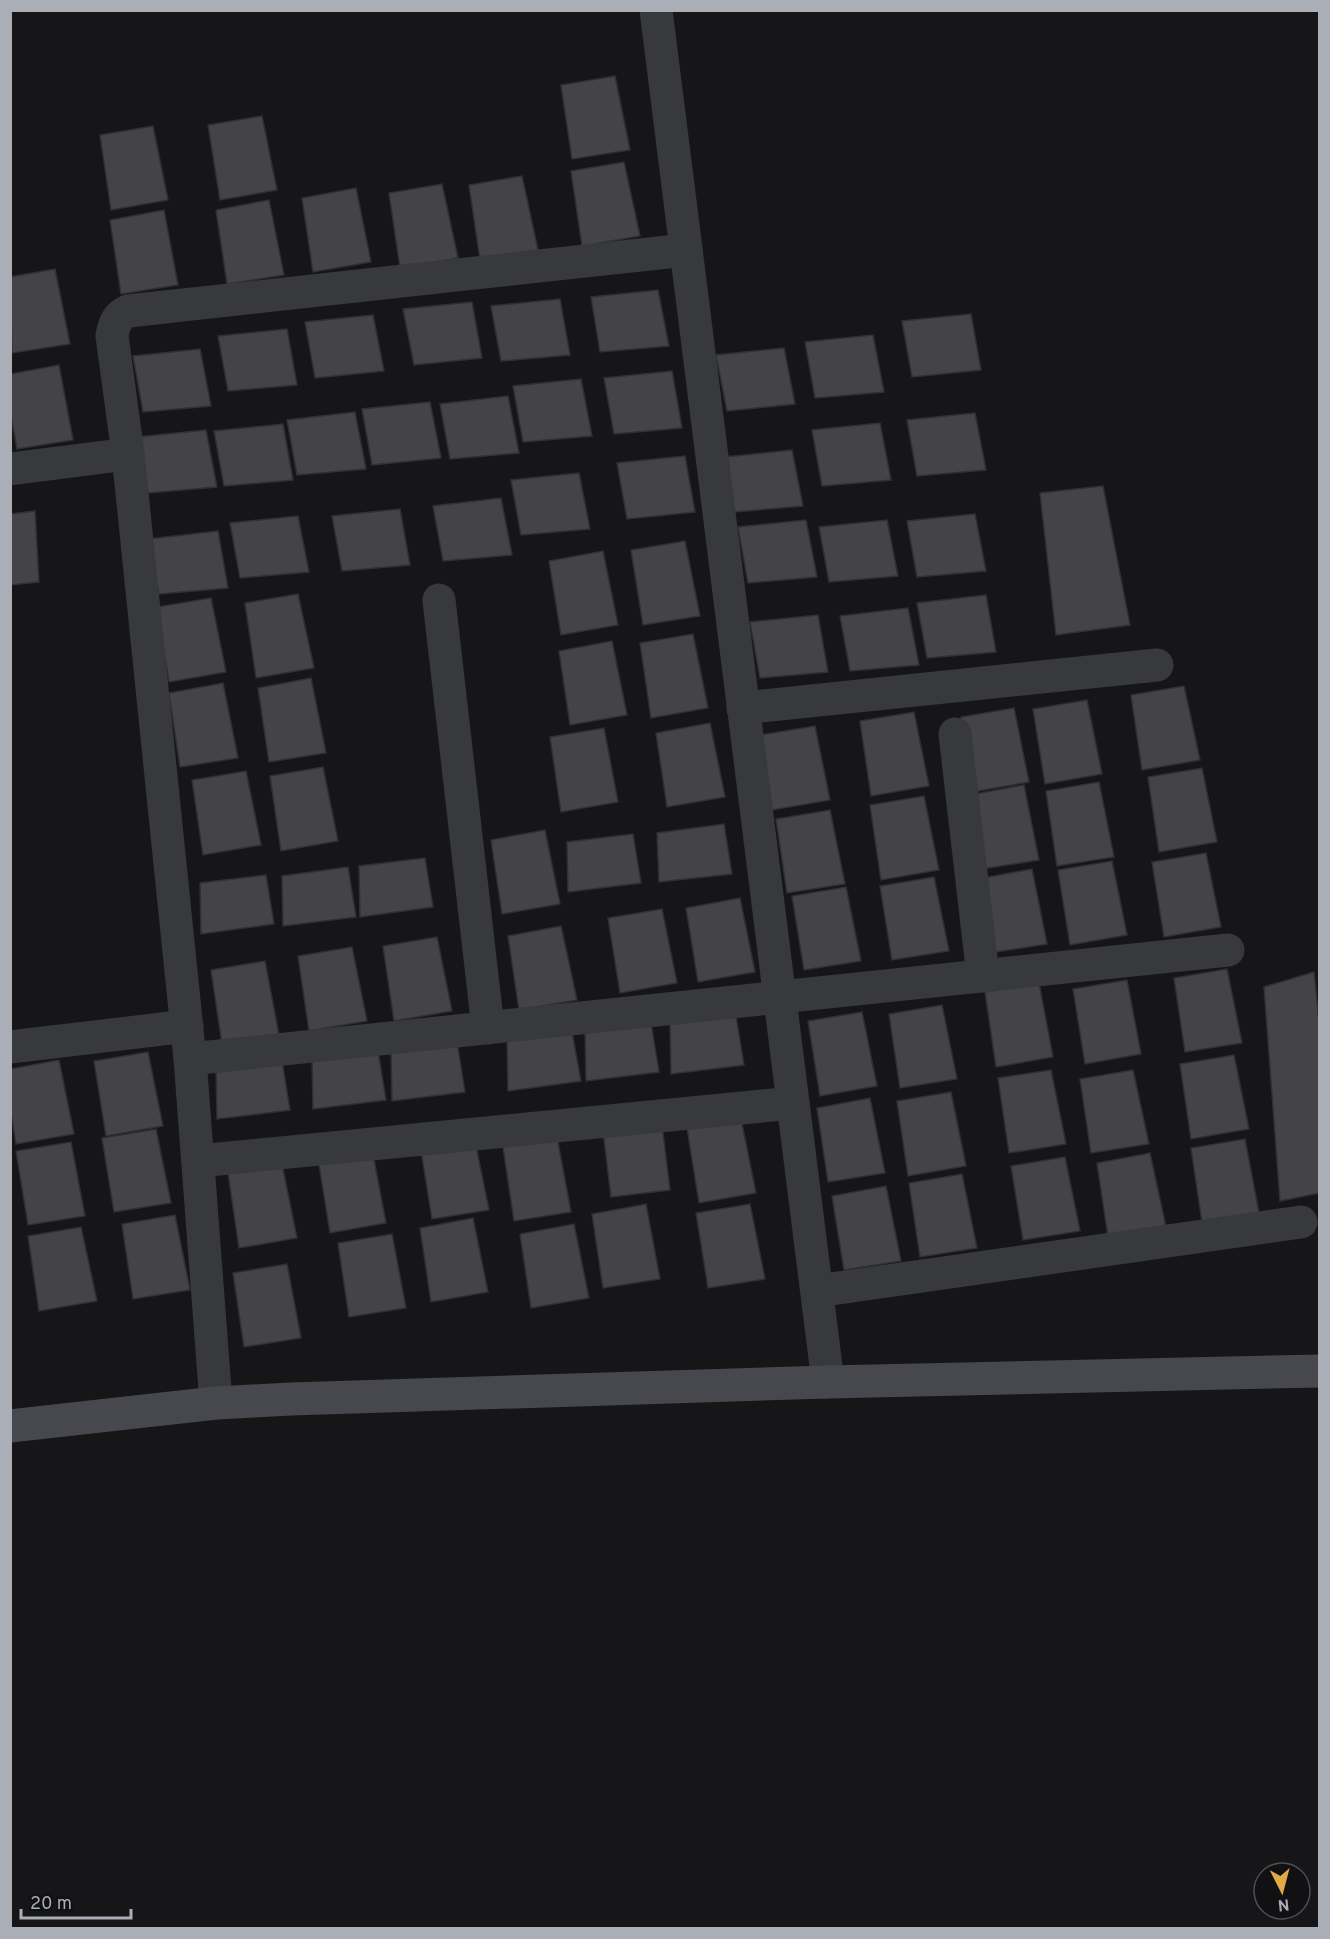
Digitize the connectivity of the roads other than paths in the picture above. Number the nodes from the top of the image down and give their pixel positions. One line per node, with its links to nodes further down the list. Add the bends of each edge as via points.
1 (656, 10): 2 (street)
2 (686, 250): 3 (street, via 128,311 116,320 112,336); 7 (street)
3 (128, 454): 4 (street); 12 (street)
4 (10, 469)
5 (439, 600): 13 (street)
6 (1157, 665): 7 (street)
7 (743, 708): 11 (street)
8 (955, 734): 10 (street)
9 (1228, 950): 10 (street)
10 (983, 976): 11 (street)
11 (780, 997): 13 (street); 16 (street)
12 (187, 1026): 14 (street); 15 (street)
13 (488, 1028): 15 (street)
14 (10, 1047)
15 (190, 1059): 17 (street)
16 (793, 1103): 17 (street); 19 (street)
17 (198, 1161): 22 (street)
18 (1301, 1222): 19 (street)
19 (817, 1292): 21 (street)
20 (1320, 1371): 21 (main road)
21 (828, 1382): 22 (main road)
22 (216, 1403): 23 (main road)
23 (10, 1426)

